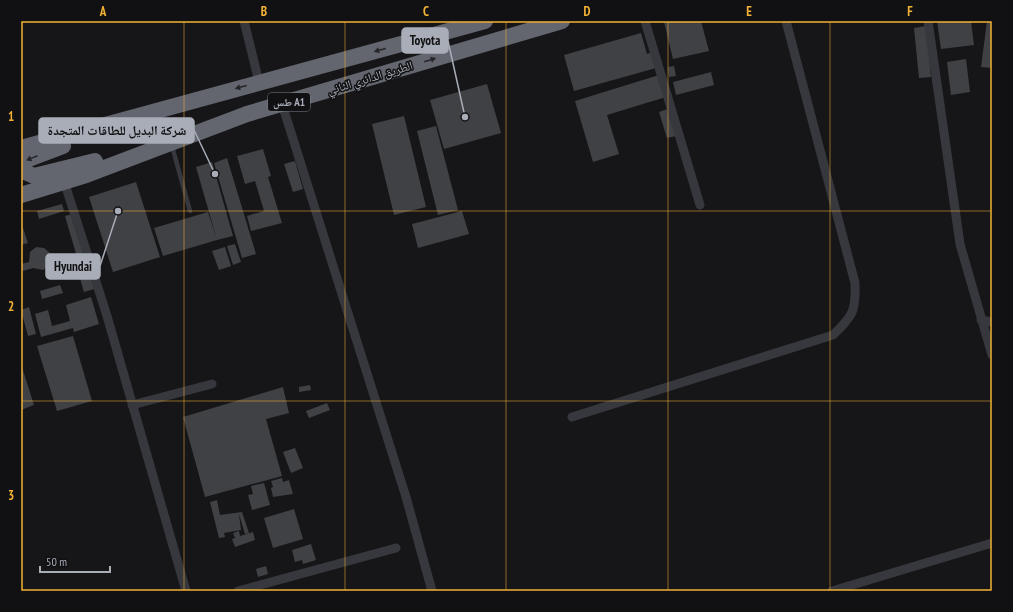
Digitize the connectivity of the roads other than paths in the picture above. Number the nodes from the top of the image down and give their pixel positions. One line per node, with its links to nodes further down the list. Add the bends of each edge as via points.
1 (244, 21): 7 (street)
2 (485, 21): 7 (highway, الطريق الدائري الثاني / طس A1, one-way to 7)
3 (562, 21): 8 (highway, الطريق الدائري الثاني / طس A1, one-way to 3)
4 (645, 21): 15 (street)
5 (786, 21): 22 (street, via 854,283 856,304 846,323 833,335)
6 (928, 21): 17 (street, via 960,244)
7 (258, 82): 9 (highway, الطريق الدائري الثاني / طس A1, one-way to 9)
8 (282, 104): 10 (highway, الطريق الدائري الثاني / طس A1); 27 (street, via 406,497)
9 (147, 114): 10 (highway, one-way to 10, via 26,160 24,169 27,175 34,176 84,164); 12 (highway, الطريق الدائري الثاني / طس A1)
10 (247, 114): 11 (highway, الطريق الدائري الثاني / طس A1)
11 (171, 142): 13 (highway, الطريق الدائري الثاني / طس A1); 16 (lane)
12 (21, 148)
13 (64, 181): 14 (highway, الطريق الدائري الثاني / طس A1); 21 (street)
14 (21, 194)
15 (700, 205)
16 (190, 211)
17 (982, 320): 18 (street); 19 (street)
18 (992, 322)
19 (992, 354)
20 (212, 384): 21 (street)
21 (132, 405): 25 (street)
22 (572, 417)
23 (992, 543): 28 (street)
24 (396, 548): 26 (street)
25 (186, 591)
26 (238, 591)
27 (432, 591)
28 (832, 591)

